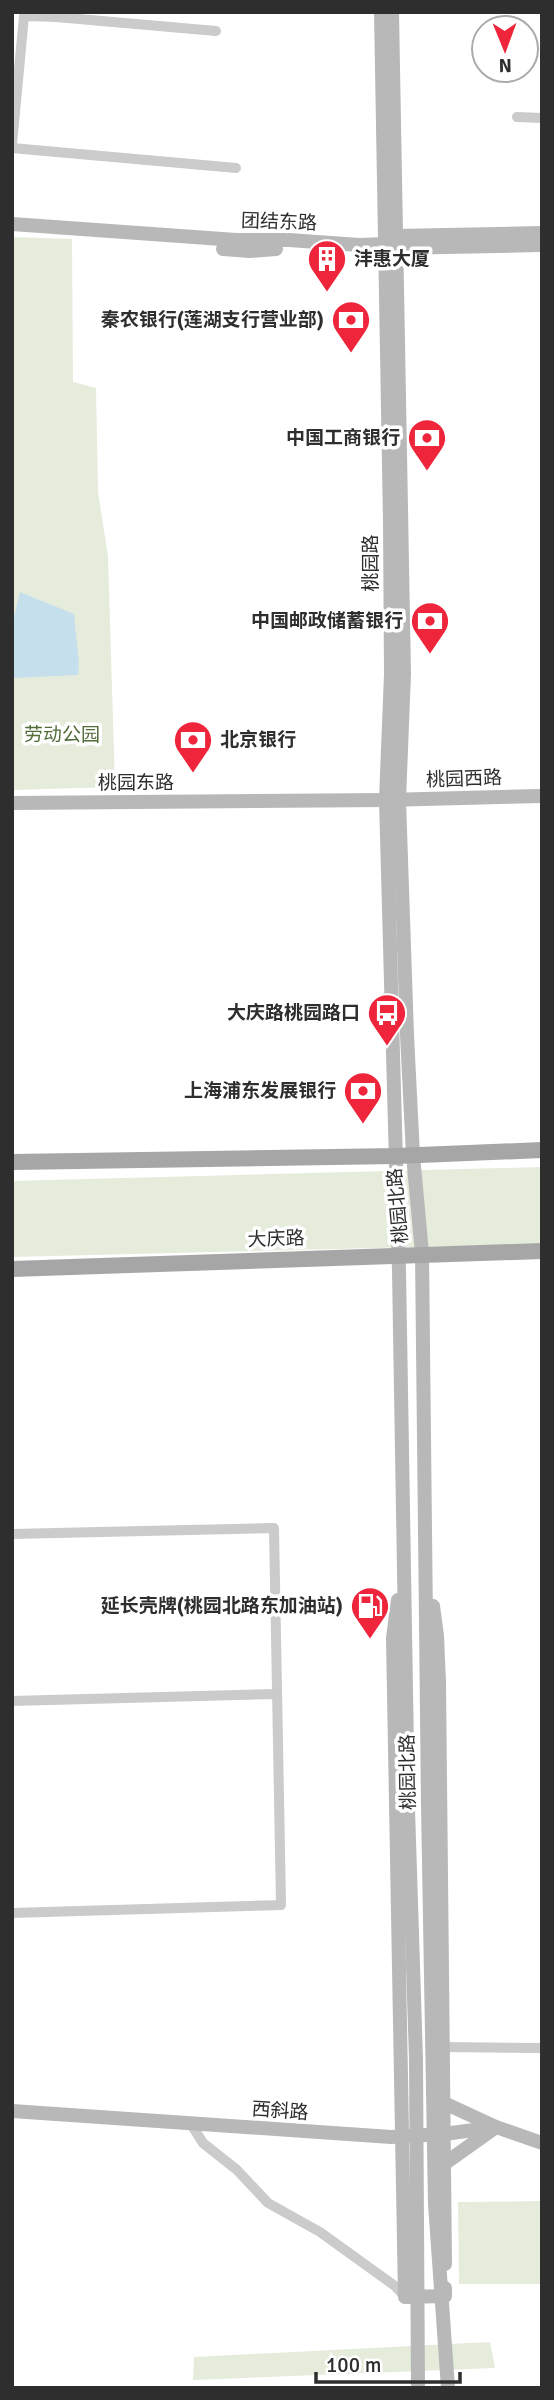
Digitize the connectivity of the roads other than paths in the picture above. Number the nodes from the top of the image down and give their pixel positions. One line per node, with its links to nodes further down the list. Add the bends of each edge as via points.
1 (381, 12): 12 (main road, 桃园路)
2 (392, 12): 12 (main road, 桃园路)
3 (56, 14): 4 (street); 7 (street, via 24,16)
4 (216, 31)
5 (517, 117): 6 (street)
6 (542, 118)
7 (12, 146): 8 (street)
8 (236, 169)
9 (12, 224): 12 (main road, 团结东路, via 236,240)
10 (12, 233): 12 (main road, via 250,251 358,252)
11 (542, 233): 12 (main road, 团结东路)
12 (390, 245): 13 (main road); 15 (main road, 桃园路)
13 (542, 245)
14 (542, 796): 15 (main road, 桃园西路)
15 (393, 800): 16 (main road, 桃园东路); 18 (main road, 桃园路); 19 (main road, 桃园路)
16 (12, 803)
17 (542, 1150): 18 (main road)
18 (413, 1155): 19 (main road); 22 (main road, 桃园北路)
19 (396, 1156): 20 (main road); 23 (main road, 桃园北路)
20 (14, 1163)
21 (542, 1251): 22 (main road, 大庆路)
22 (422, 1253): 23 (main road, 大庆路); 27 (main road, 桃园北路)
23 (399, 1256): 24 (main road, 大庆路); 26 (main road, 桃园北路)
24 (15, 1267)
25 (12, 1534): 28 (street, via 274,1528)
26 (404, 1543): 38 (main road, via 393,1638); 42 (main road, 桃园北路, bridge)
27 (425, 1557): 31 (main road, via 437,1636); 43 (main road, 桃园北路, bridge, via 435,2204)
28 (277, 1694): 29 (street); 30 (street, via 281,1905)
29 (12, 1702)
30 (12, 1913)
31 (441, 2047): 32 (street); 33 (main road)
32 (542, 2048)
33 (442, 2102): 36 (main road); 37 (main road)
34 (12, 2111): 35 (main road, 西斜路)
35 (191, 2124): 38 (main road, 西斜路); 41 (street, via 203,2143 268,2203 320,2232)
36 (496, 2127): 37 (main road, 西斜路); 39 (main road, 西斜路); 40 (main road)
37 (443, 2134): 38 (main road, 西斜路); 40 (main road)
38 (402, 2137): 41 (main road)
39 (542, 2143)
40 (444, 2164): 41 (main road, via 445,2296)
41 (405, 2297)
42 (418, 2388)
43 (448, 2388)

